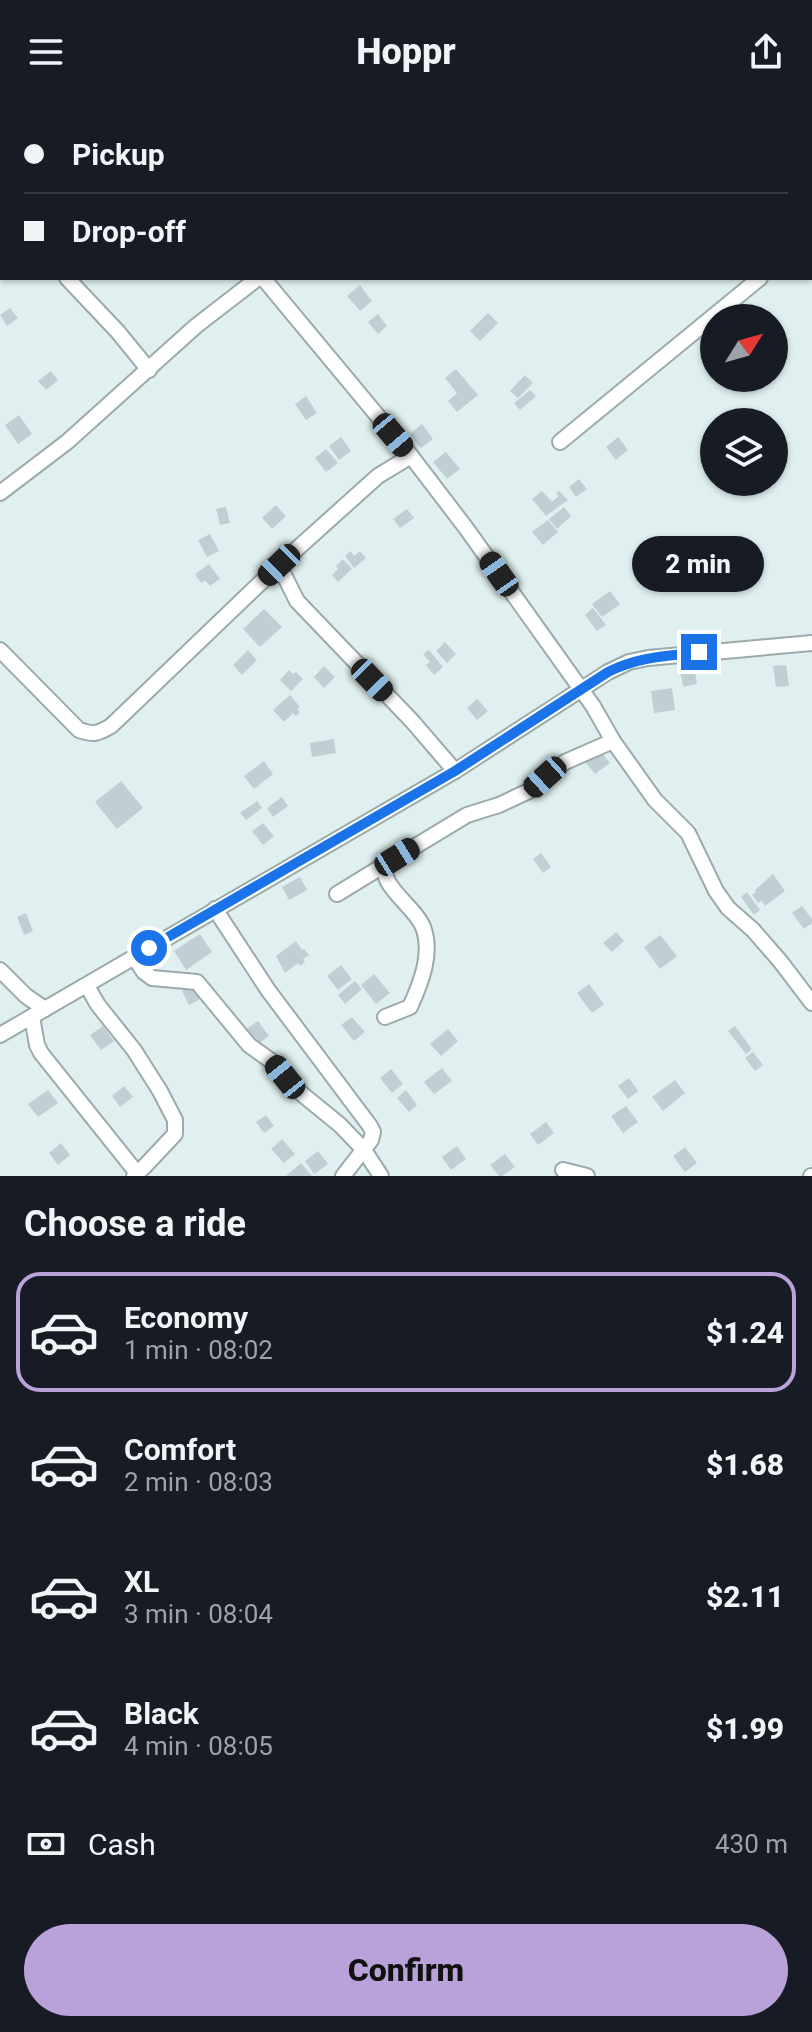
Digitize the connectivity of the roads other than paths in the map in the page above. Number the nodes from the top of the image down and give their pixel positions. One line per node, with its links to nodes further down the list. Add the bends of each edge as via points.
1 (69, 280): 5 (street)
2 (253, 280): 5 (street)
3 (255, 280): 7 (street)
4 (758, 280): 6 (street)
5 (149, 370): 8 (street)
6 (560, 442)
7 (411, 456): 9 (street, via 378,476); 12 (street)
8 (0, 493)
9 (279, 565): 11 (street, via 99,734 79,730); 14 (street, via 297,601)
10 (812, 643): 12 (street, via 648,658 629,662)
11 (2, 657)
12 (581, 689): 13 (street); 14 (street)
13 (613, 741): 15 (street, via 565,762 529,791 467,815); 21 (street, via 655,800 688,833 722,900)
14 (455, 771): 17 (street)
15 (386, 864): 16 (street); 24 (street, via 386,879 414,911 426,941 425,969 412,1003)
16 (337, 894)
17 (215, 909): 18 (street); 26 (street, via 370,1126 371,1140)
18 (134, 957): 20 (street); 26 (street, via 152,978 197,982 249,1045)
19 (0, 970): 22 (street)
20 (87, 986): 22 (street); 28 (street, via 134,1050 175,1120 175,1134)
21 (812, 1003)
22 (45, 1009): 23 (street)
23 (32, 1017): 25 (street); 28 (street, via 41,1053)
24 (385, 1017)
25 (0, 1035)
26 (364, 1150): 29 (street); 30 (street)
27 (563, 1170): 31 (street)
28 (141, 1173)
29 (343, 1176)
30 (381, 1176)
31 (587, 1176)

